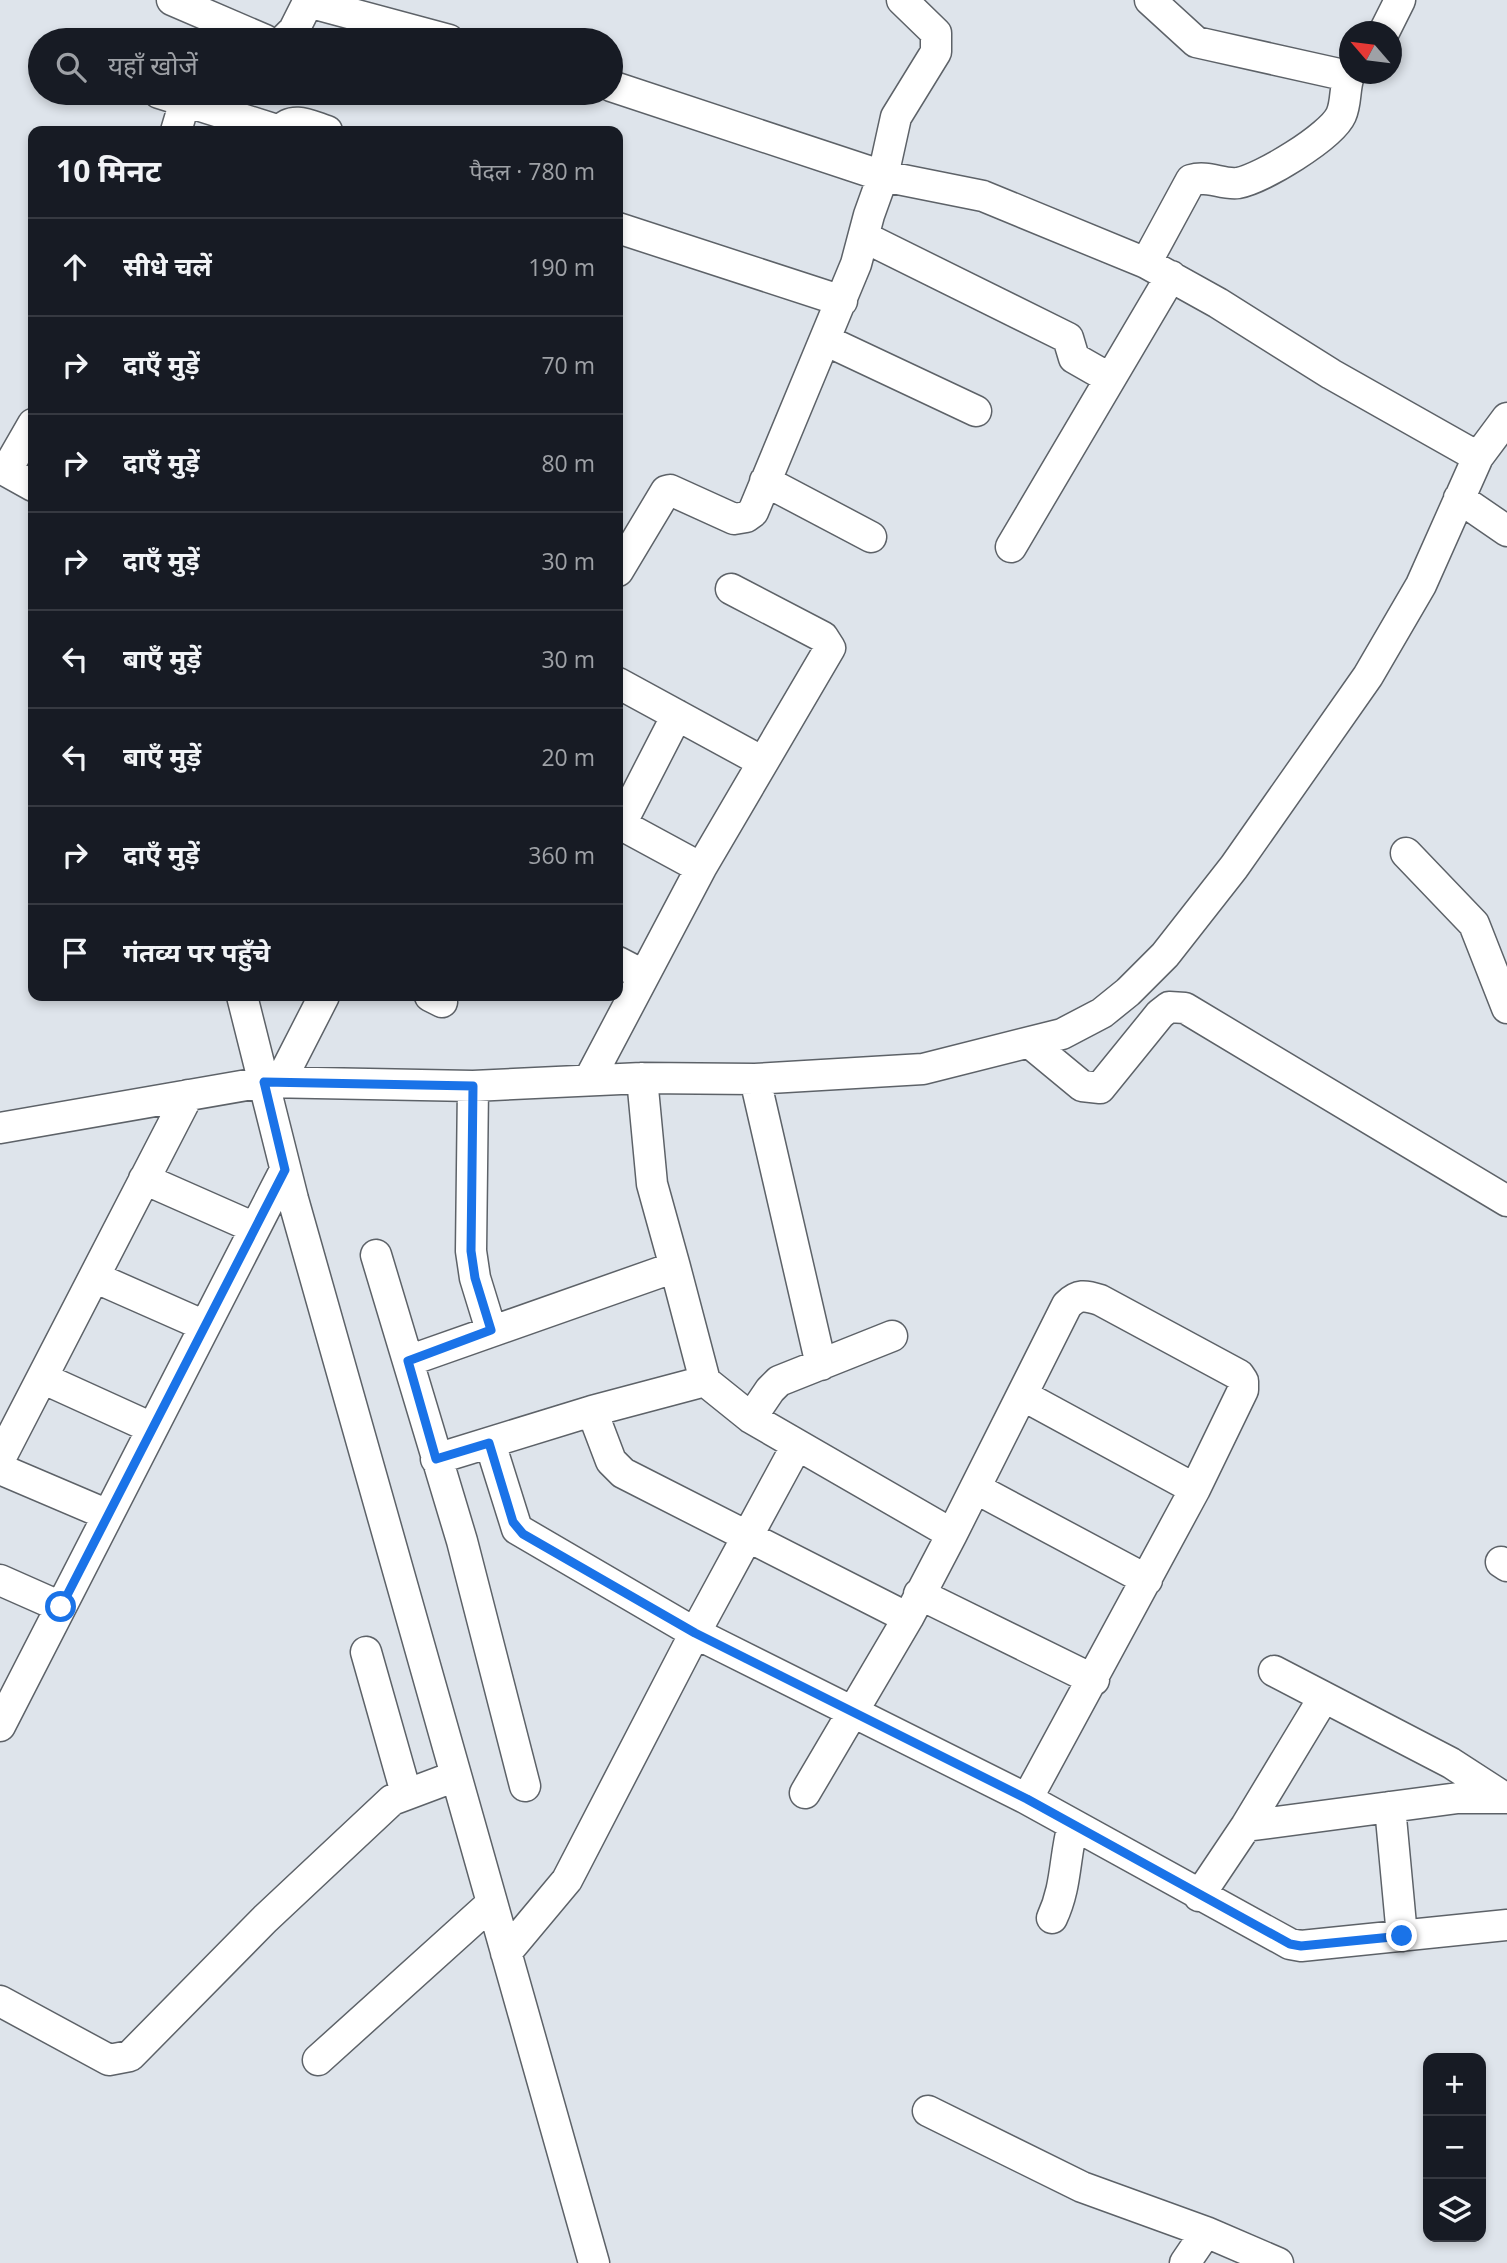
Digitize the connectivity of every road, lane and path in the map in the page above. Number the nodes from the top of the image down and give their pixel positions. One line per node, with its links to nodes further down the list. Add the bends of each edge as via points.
1 (172, 0): 7 (street)
2 (902, 0): 19 (street, via 929,23 938,43 896,117)
3 (1150, 0): 10 (street, via 1196,42)
4 (1400, 0): 6 (street)
5 (309, 1): 8 (street); 9 (street)
6 (1390, 21)
7 (237, 28)
8 (295, 28)
9 (406, 28)
10 (1339, 73)
11 (1347, 84): 22 (street, via 1340,116 1305,149 1258,177 1236,183 1202,177 1191,180)
12 (623, 90): 19 (street)
13 (173, 105): 15 (street)
14 (197, 105): 16 (street)
15 (175, 126)
16 (264, 126)
17 (285, 126): 18 (street, via 295,122)
18 (309, 126)
19 (883, 176): 21 (street); 22 (street, via 983,196)
20 (623, 230): 23 (street)
21 (864, 237): 23 (street); 25 (street, via 1068,338 1074,358)
22 (1158, 269): 25 (street); 29 (street)
23 (842, 301): 24 (street)
24 (825, 340): 26 (street); 31 (street)
25 (1109, 378): 36 (street)
26 (976, 411)
27 (1507, 418): 29 (street)
28 (28, 432): 30 (street)
29 (1478, 457): 33 (street)
30 (3, 470): 32 (street)
31 (765, 481): 35 (street); 37 (street, via 752,512 740,520 670,490 662,492)
32 (28, 483)
33 (1459, 498): 34 (street); 52 (street, via 1421,585 1368,676 1234,867 1165,955 1102,1013 1062,1034)
34 (1507, 531)
35 (871, 537)
36 (1011, 547)
37 (623, 562)
38 (731, 589): 41 (street, via 823,638 830,648)
39 (623, 686): 40 (street)
40 (677, 715): 41 (street); 42 (street)
41 (763, 762): 45 (street)
42 (623, 816)
43 (623, 825): 45 (street)
44 (1406, 853): 51 (street, via 1474,924)
45 (701, 868): 46 (street)
46 (630, 968): 47 (street)
47 (623, 987)
48 (244, 1001): 56 (street)
49 (321, 1001): 56 (street)
50 (618, 1001): 55 (street)
51 (1507, 1008)
52 (1030, 1043): 54 (street, via 923,1069); 62 (street, via 1082,1086 1100,1088 1160,1014 1169,1007 1185,1008)
53 (642, 1078): 54 (street); 55 (street); 65 (street, via 652,1184)
54 (755, 1079): 71 (street)
55 (589, 1080): 57 (street)
56 (272, 1082): 57 (street); 58 (street); 60 (street)
57 (473, 1086): 68 (street, via 471,1251)
58 (188, 1095): 59 (street); 61 (street)
59 (0, 1128)
60 (285, 1170): 63 (street); 100 (street)
61 (145, 1179): 63 (street); 66 (street)
62 (1507, 1201)
63 (255, 1228): 67 (street)
64 (376, 1255): 70 (street)
65 (675, 1267): 68 (street); 73 (street)
66 (94, 1277): 67 (street); 72 (street)
67 (205, 1326): 77 (street)
68 (491, 1330): 70 (street)
69 (892, 1336): 71 (street)
70 (408, 1361): 81 (street)
71 (821, 1365): 76 (street, via 779,1381)
72 (42, 1378): 77 (street); 80 (street)
73 (705, 1381): 75 (street); 76 (street)
74 (1022, 1395): 83 (street); 84 (street); 84 (street, via 1067,1305 1085,1295 1239,1375 1243,1390)
75 (592, 1411): 78 (street); 86 (street, via 611,1461 624,1473)
76 (751, 1418): 79 (street)
77 (152, 1428): 85 (street)
78 (489, 1443): 81 (street); 92 (street, via 517,1529)
79 (797, 1445): 86 (street); 87 (street)
80 (0, 1459)
81 (436, 1459): 101 (street, via 462,1541)
82 (0, 1469): 85 (street)
83 (975, 1488): 87 (street); 89 (street)
84 (1195, 1489): 89 (street)
85 (108, 1515): 91 (street)
86 (747, 1534): 90 (street); 92 (street)
87 (952, 1534): 90 (street)
88 (0, 1580): 91 (street)
89 (1147, 1580): 95 (street)
90 (913, 1606): 95 (street); 98 (street)
91 (61, 1607): 96 (street)
92 (695, 1633): 98 (street); 114 (street, via 567,1880)
93 (366, 1652): 102 (street)
94 (1274, 1671): 97 (street)
95 (1094, 1680): 105 (street)
96 (7, 1696): 99 (street)
97 (1324, 1697): 104 (street, via 1451,1763); 108 (street)
98 (852, 1710): 103 (street); 105 (street)
99 (0, 1726)
100 (456, 1776): 102 (street); 110 (street)
101 (524, 1786)
102 (406, 1793): 115 (street, via 392,1800 265,1919 130,2056 108,2060)
103 (805, 1793)
104 (1506, 1798): 106 (street, via 1458,1798)
105 (1027, 1799): 107 (street)
106 (1390, 1807): 108 (street); 113 (street)
107 (1073, 1825): 109 (street); 111 (street, via 1063,1892)
108 (1246, 1826): 109 (street)
109 (1199, 1896): 113 (street, via 1290,1944)
110 (492, 1903): 114 (street); 116 (street)
111 (1052, 1918)
112 (1507, 1925): 113 (street)
113 (1402, 1936)
114 (506, 1954): 119 (street)
115 (0, 2001)
116 (318, 2060)
117 (928, 2111): 118 (street, via 1082,2187)
118 (1206, 2232): 120 (street); 121 (street)
119 (594, 2263)
120 (1185, 2263)
121 (1278, 2263)

